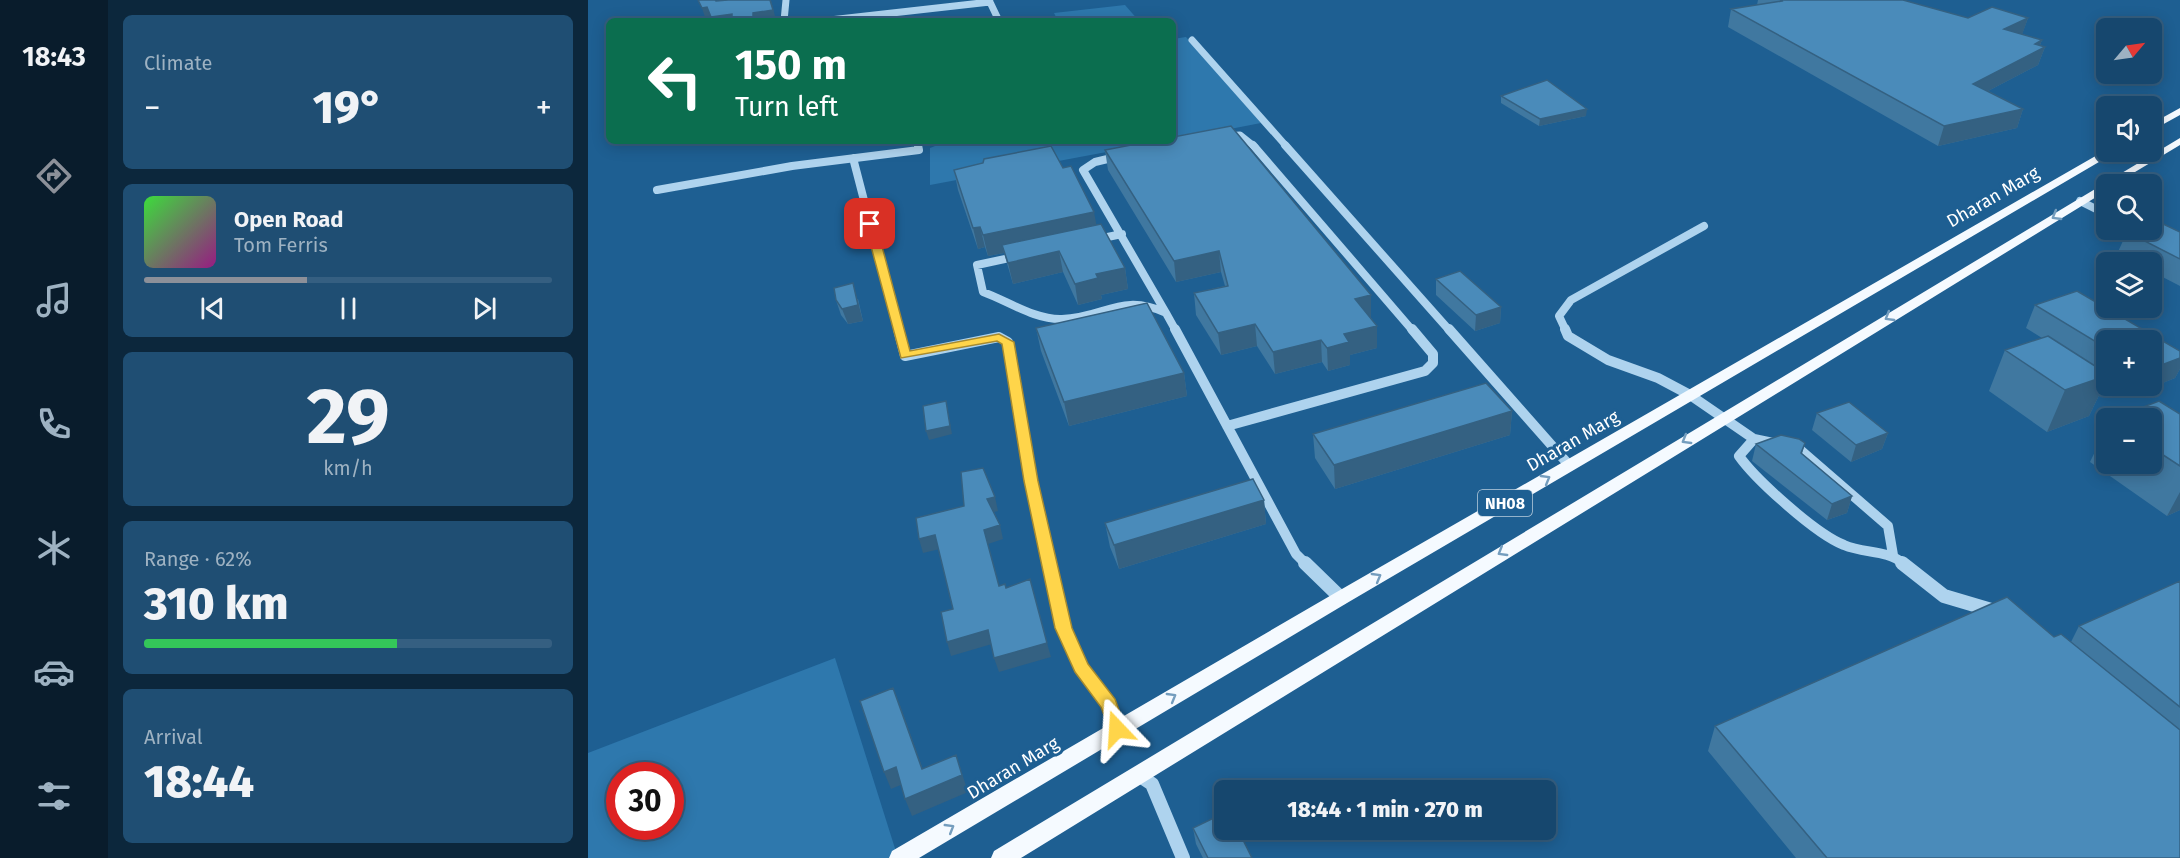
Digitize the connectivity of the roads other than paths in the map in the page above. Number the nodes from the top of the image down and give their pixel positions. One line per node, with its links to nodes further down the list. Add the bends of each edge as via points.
1 (786, 0): 3 (street)
2 (989, 1): 4 (street); 5 (street)
3 (784, 18)
4 (846, 18)
5 (998, 18)
6 (1192, 40): 29 (street)
7 (2180, 111): 8 (main road)
8 (2162, 122)
9 (1208, 139): 27 (street, via 1231,135 1248,139 1433,354 1433,363 1425,371)
10 (2180, 141): 15 (main road, NH08)
11 (918, 144): 13 (street, via 920,150)
12 (1130, 154): 21 (street, via 1096,161 1083,170)
13 (853, 158): 16 (street); 33 (street, via 905,356 999,337 1008,342 1033,493 1064,628 1081,667 1109,704)
14 (2096, 161): 25 (main road, Dharan Marg / NH08)
15 (2125, 174)
16 (657, 190)
17 (2096, 192): 18 (main road, NH08)
18 (2080, 201): 19 (street); 26 (main road, NH08, one-way to 26)
19 (2096, 209)
20 (1704, 226): 25 (street, via 1571,300 1558,316 1568,336 1608,360 1658,378)
21 (1122, 234): 22 (street); 24 (street)
22 (1077, 243)
23 (1033, 253): 24 (street, via 977,265 984,292 1062,320 1127,303 1151,304)
24 (1166, 313): 27 (street)
25 (1690, 395): 26 (street); 29 (main road, Dharan Marg / NH08)
26 (1724, 417): 28 (street); 34 (main road, NH08, one-way to 34)
27 (1227, 426): 31 (street, via 1296,554)
28 (1754, 439): 30 (street, via 1798,448 1815,462 1888,526); 30 (street, via 1739,456 1749,470 1808,520 1844,545)
29 (1569, 465): 31 (main road, Dharan Marg / NH08, one-way to 29)
30 (1893, 555): 32 (street, via 1944,596)
31 (1341, 598): 33 (main road, Dharan Marg / NH08, one-way to 31)
32 (2010, 615)
33 (1117, 729): 35 (main road, Dharan Marg / NH08, one-way to 33)
34 (1137, 774): 36 (main road, NH08); 37 (street, via 1152,784)
35 (900, 858)
36 (1002, 858)
37 (1183, 858)

